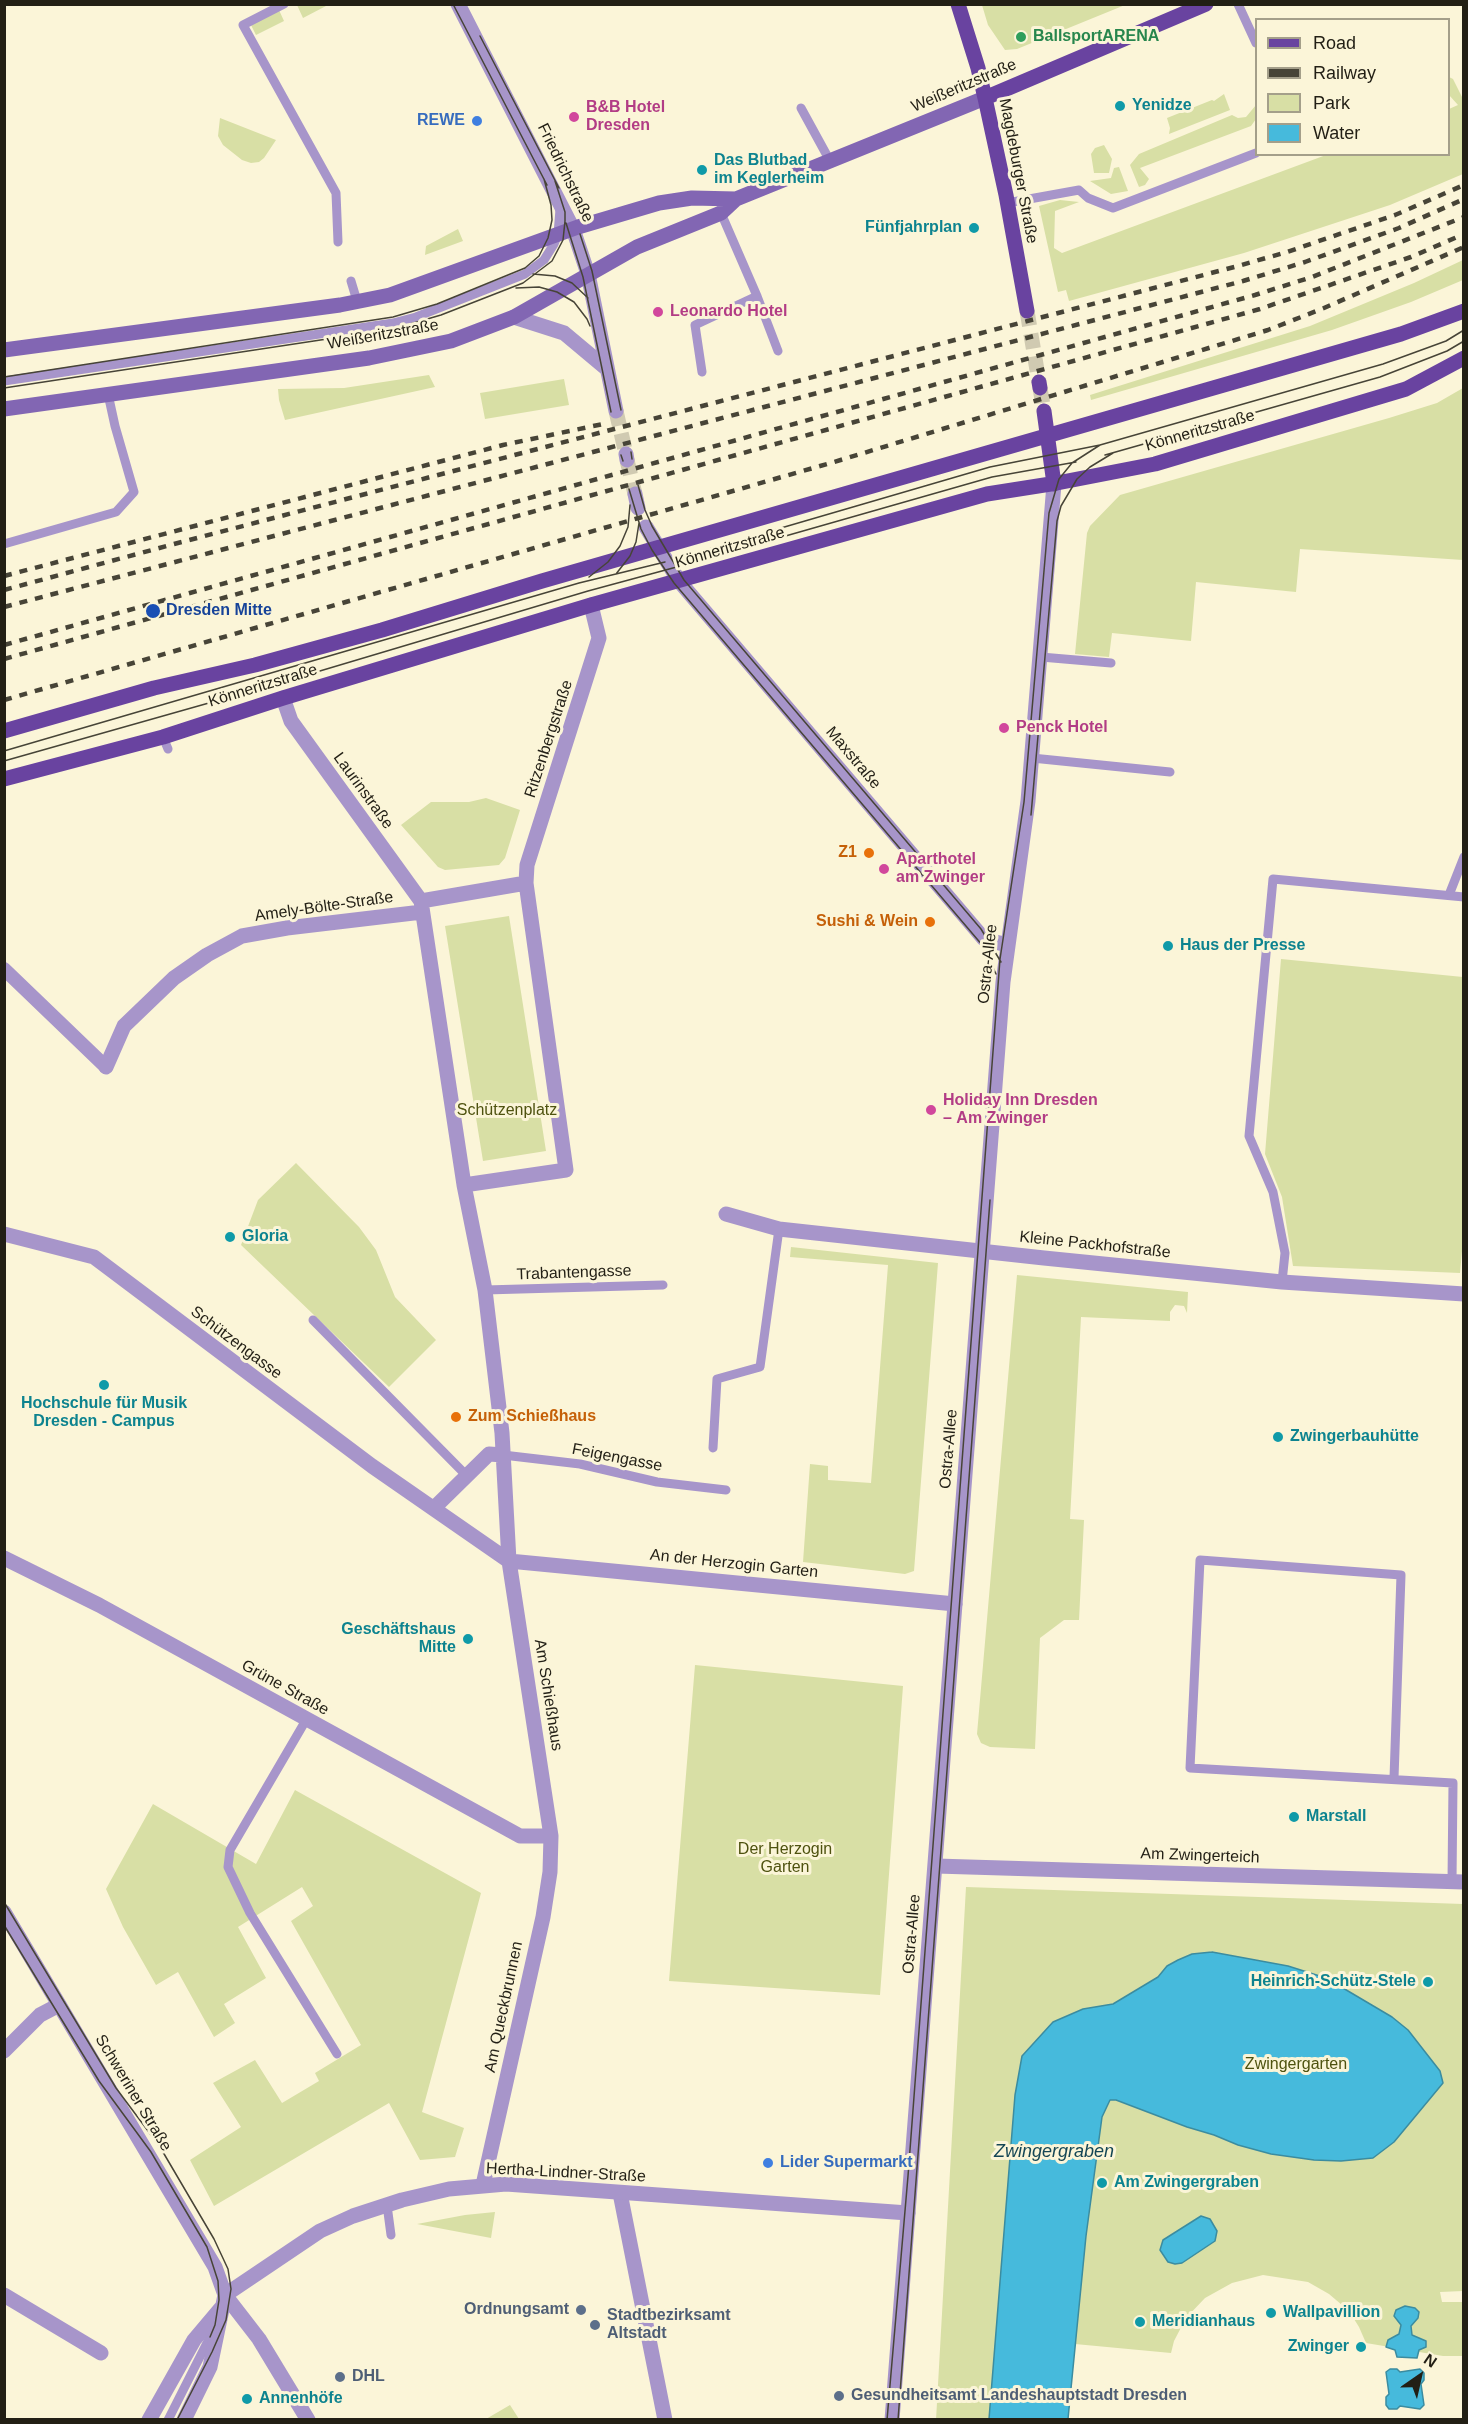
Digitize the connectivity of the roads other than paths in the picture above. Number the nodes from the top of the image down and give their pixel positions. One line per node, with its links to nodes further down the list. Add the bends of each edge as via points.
1 (284, 4): 17 (lane, via 243,25 336,193)
2 (458, 4): 11 (street, Friedrichstraße)
3 (958, 4): 7 (main road, Magdeburger Straße)
4 (1206, 4): 7 (main road, Weißeritzstraße)
5 (1238, 4): 6 (lane)
6 (1255, 39)
7 (985, 98): 10 (main road, Weißeritzstraße); 13 (main road, Magdeburger Straße)
8 (801, 108): 10 (lane)
9 (1255, 154): 13 (lane, via 1113,208 1079,190)
10 (830, 161): 12 (main road, Weißeritzstraße)
11 (558, 198): 15 (street, Friedrichstraße); 16 (lane)
12 (736, 199): 14 (main road, Weißeritzstraße); 15 (main road, Weißeritzstraße, via 692,198 659,203)
13 (1008, 202): 22 (main road, Magdeburger Straße)
14 (721, 213): 18 (main road, Weißeritzstraße, via 637,247); 20 (lane)
15 (573, 229): 16 (main road, Weißeritzstraße); 18 (street, Friedrichstraße)
16 (558, 234): 21 (main road, Weißeritzstraße, via 390,295); 30 (lane, via 544,260 525,274 417,317)
17 (338, 242)
18 (588, 274): 24 (main road, Weißeritzstraße); 28 (street, Friedrichstraße)
19 (351, 280): 21 (lane)
20 (757, 296): 26 (lane); 29 (lane, via 695,326)
21 (357, 301): 25 (main road, Weißeritzstraße)
22 (1027, 311)
23 (1464, 311): 35 (main road, Könneritzstraße, via 1401,334)
24 (514, 317): 28 (street, via 564,333); 31 (main road, Weißeritzstraße, via 451,341 369,358)
25 (4, 350)
26 (778, 351)
27 (1464, 358): 36 (main road, Könneritzstraße, via 1406,389 1155,464)
28 (607, 369): 33 (street, Friedrichstraße)
29 (702, 372)
30 (4, 381)
31 (108, 394): 32 (main road, Weißeritzstraße); 38 (lane, via 134,492 116,512)
32 (4, 410)
33 (616, 411)
34 (1044, 411): 35 (main road)
35 (1048, 434): 36 (main road); 39 (main road, Könneritzstraße)
36 (1054, 484): 40 (main road, Könneritzstraße, via 996,491); 42 (street, Ostra-Allee)
37 (646, 527): 39 (street)
38 (4, 544)
39 (658, 548): 40 (street); 45 (main road, Könneritzstraße, via 382,630)
40 (679, 581): 41 (main road, Könneritzstraße); 54 (street, Maxstraße, via 984,939)
41 (591, 605): 44 (main road, Könneritzstraße); 50 (street, Ritzenbergstraße, via 599,638 527,865)
42 (1041, 657): 43 (lane); 46 (street, Ostra-Allee)
43 (1111, 663)
44 (283, 698): 48 (main road, Könneritzstraße, via 165,743); 53 (street, Laurinstraße, via 291,721)
45 (4, 731)
46 (1032, 758): 47 (lane); 54 (street, Ostra-Allee)
47 (1170, 772)
48 (4, 779)
49 (1464, 857): 51 (lane)
50 (526, 883): 53 (street); 57 (street, via 566,1170)
51 (1449, 895): 52 (lane); 62 (lane, via 1273,879 1249,1136 1273,1192 1285,1253)
52 (1464, 897)
53 (421, 906): 56 (street, Amely-Bölte-Straße, via 242,936 174,978 124,1026); 57 (street)
54 (1007, 945): 61 (street, Ostra-Allee)
55 (4, 969): 56 (street, Amely-Bölte-Straße)
56 (106, 1067)
57 (464, 1185): 64 (street, Am Schießhaus)
58 (726, 1214): 59 (street, Kleine Packhofstraße)
59 (779, 1229): 61 (street, Kleine Packhofstraße); 67 (lane, via 760,1367 717,1378)
60 (4, 1234): 71 (street, Schützengasse, via 94,1257 354,1452)
61 (982, 1251): 62 (street, Kleine Packhofstraße); 74 (street, Ostra-Allee)
62 (1282, 1282): 65 (street, Kleine Packhofstraße)
63 (663, 1285): 64 (lane, Trabantengasse)
64 (485, 1290): 68 (street, Am Schießhaus)
65 (1464, 1294)
66 (313, 1320): 69 (lane)
67 (713, 1448)
68 (502, 1455): 69 (street, via 489,1454); 70 (lane, Feigengasse, via 580,1464 657,1482); 73 (street, Am Schießhaus)
69 (466, 1475): 71 (street)
70 (726, 1490)
71 (435, 1507): 73 (street)
72 (4, 1558): 75 (street, Grüne Straße, via 99,1605)
73 (509, 1561): 74 (street, An der Herzogin Garten); 77 (street, Am Schießhaus)
74 (955, 1604): 78 (street, Ostra-Allee)
75 (306, 1720): 77 (street, Grüne Straße, via 520,1836); 83 (lane, via 230,1850 228,1867 250,1913)
76 (1394, 1778): 76 (lane, via 1190,1768 1200,1560 1401,1575); 79 (lane, via 1453,1783)
77 (551, 1836): 84 (street, Am Queckbrunnen, via 543,1917)
78 (936, 1866): 79 (street, Am Zwingerteich); 87 (street, Ostra-Allee)
79 (1458, 1882)
80 (4, 1912): 81 (street, Schweriner Straße)
81 (59, 2005): 82 (street, via 40,2015); 90 (street, Schweriner Straße, via 214,2267)
82 (4, 2050)
83 (337, 2054)
84 (483, 2185): 85 (street, Hertha-Lindner-Straße); 86 (street, Hertha-Lindner-Straße, via 449,2189)
85 (620, 2193): 87 (street, Hertha-Lindner-Straße); 96 (street)
86 (387, 2205): 88 (lane); 90 (street, Hertha-Lindner-Straße, via 321,2231)
87 (908, 2213): 97 (street, Ostra-Allee)
88 (391, 2235)
89 (4, 2295): 91 (street)
90 (223, 2301): 92 (street, Hertha-Lindner-Straße, via 194,2340); 93 (lane, via 206,2348); 94 (street, via 213,2360); 95 (street, via 259,2339)
91 (101, 2353)
92 (149, 2420)
93 (168, 2420)
94 (184, 2420)
95 (308, 2420)
96 (665, 2420)
97 (892, 2420)

